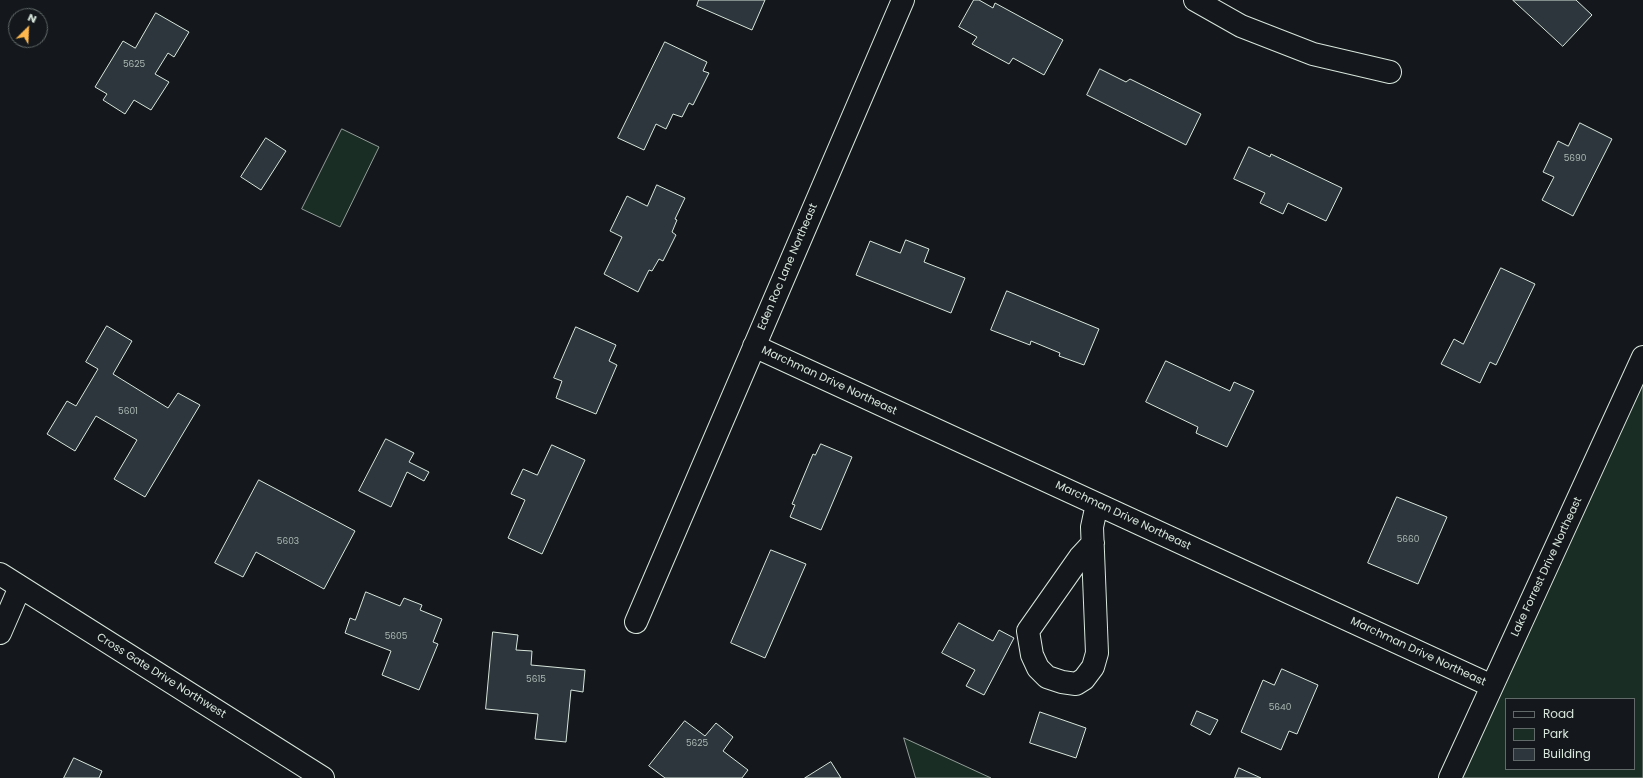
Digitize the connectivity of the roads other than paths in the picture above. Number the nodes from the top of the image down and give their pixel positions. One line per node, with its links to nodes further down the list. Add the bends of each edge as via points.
1 (903, 0): 4 (street, Eden Roc Lane Northeast)
2 (1195, 0): 3 (street, via 1241,26 1313,54)
3 (1390, 72)
4 (754, 346): 6 (street, Marchman Drive Northeast); 10 (street, Eden Roc Lane Northeast)
5 (1643, 356): 12 (street, Lake Forrest Drive Northeast)
6 (1097, 504): 7 (street, via 1092,527); 12 (street, Marchman Drive Northeast)
7 (1093, 543): 7 (street, via 1097,653 1093,667 1084,679 1076,684 1062,682 1047,677 1038,668 1032,655 1028,631 1080,557)
8 (0, 574): 9 (street, Cross Gate Drive Northwest)
9 (20, 587): 11 (street); 13 (street, Cross Gate Drive Northwest)
10 (636, 622)
11 (0, 633)
12 (1492, 686): 14 (street, Lake Forrest Drive Northeast)
13 (323, 778)
14 (1450, 778)

